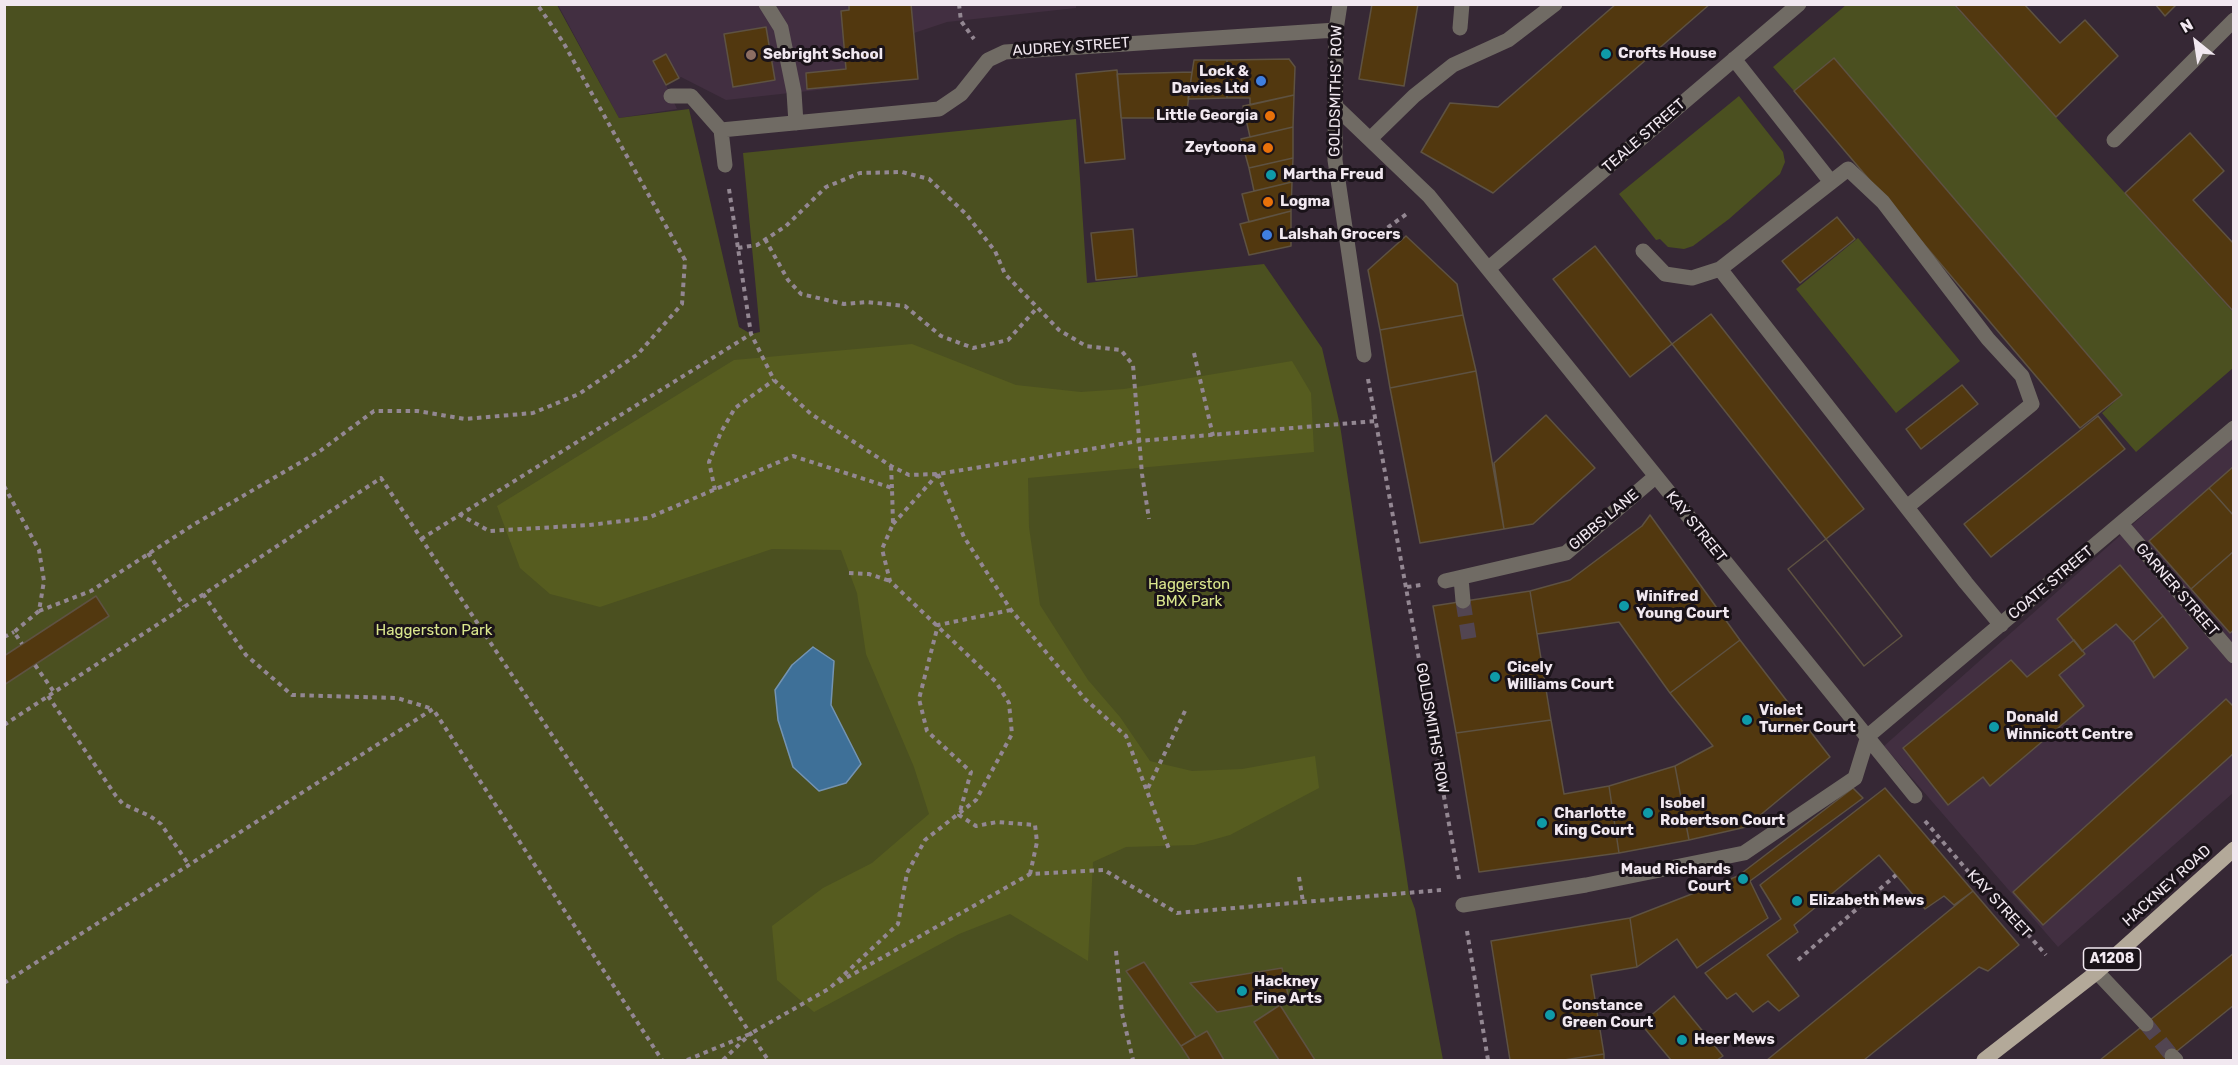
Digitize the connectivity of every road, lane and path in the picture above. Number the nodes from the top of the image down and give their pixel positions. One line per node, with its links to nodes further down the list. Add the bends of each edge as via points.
1 (537, 4): 50 (path, via 563,42 685,260 682,304 638,354 579,394 533,413 465,420 417,411 374,411 280,477)
2 (766, 4): 15 (street, via 781,28)
3 (959, 4): 12 (path, via 962,21)
4 (1340, 4): 10 (street, GOLDSMITHS' ROW)
5 (1462, 4): 9 (street)
6 (1555, 4): 17 (street, via 1508,40 1453,65)
7 (1799, 4): 11 (street, TEALE STREET)
8 (2234, 20): 18 (street)
9 (1460, 28)
10 (1336, 30): 12 (street, AUDREY STREET, via 1025,49); 14 (street, GOLDSMITHS' ROW)
11 (1734, 59): 20 (street); 26 (street, TEALE STREET)
12 (988, 60): 15 (street, via 961,94 939,109)
13 (671, 96): 16 (street, via 691,96)
14 (1335, 106): 17 (street, KAY STREET); 31 (street, GOLDSMITHS' ROW, via 1335,160)
15 (796, 123): 16 (street)
16 (721, 130): 19 (street)
17 (1371, 138): 26 (street, KAY STREET, via 1429,196)
18 (2114, 140)
19 (725, 165): 24 (path)
20 (1831, 182): 27 (street); 44 (street, via 1848,169 1883,202 1988,339 2022,376 2032,404)
21 (1402, 218): 22 (path)
22 (1382, 234)
23 (765, 239): 24 (path, via 757,245); 28 (path, via 788,280 801,294 844,304 905,306 941,336 973,348 1008,340); 28 (path, via 786,226 826,187 860,173 902,172 929,179 966,214 995,251 1005,273)
24 (738, 248): 29 (path)
25 (1643, 252): 27 (street, via 1665,274 1692,278)
26 (1489, 268): 40 (street, KAY STREET)
27 (1720, 269): 44 (street)
28 (1037, 308): 37 (path, via 1086,346 1121,350 1133,365)
29 (751, 334): 32 (path); 45 (path)
30 (1194, 352): 36 (path)
31 (1364, 355)
32 (774, 380): 38 (path, via 811,414); 43 (path, via 735,408 721,432 709,462)
33 (1371, 396): 34 (path, GOLDSMITHS' ROW)
34 (1376, 421): 36 (path); 82 (path, GOLDSMITHS' ROW)
35 (2234, 429): 48 (street, COATE STREET)
36 (1213, 436): 37 (path)
37 (1139, 441): 39 (path); 46 (path)
38 (891, 466): 39 (path, via 909,475); 42 (path)
39 (938, 474): 47 (path); 56 (path, via 964,537)
40 (1655, 477): 54 (street, GIBBS LANE, via 1566,553 1453,579); 70 (street, KAY STREET)
41 (4, 486): 57 (path, via 39,550 44,581)
42 (892, 488): 43 (path, via 793,456); 47 (path)
43 (715, 490): 45 (path, via 648,518 589,525 489,531)
44 (1907, 507): 59 (street)
45 (459, 514): 49 (path)
46 (1149, 519)
47 (893, 524): 52 (path, via 882,549)
48 (2121, 524): 59 (street, COATE STREET); 63 (street, GARNER STREET)
49 (421, 539): 53 (path, via 381,478); 92 (path)
50 (148, 553): 55 (path); 57 (path, via 91,591)
51 (849, 573): 52 (path)
52 (890, 581): 58 (path)
53 (203, 594): 55 (path); 67 (path, via 246,655 292,695 397,698)
54 (1463, 601)
55 (184, 606): 65 (path)
56 (1011, 610): 58 (path); 71 (path, via 1085,699 1126,736)
57 (39, 611): 60 (path)
58 (938, 625): 73 (path, via 919,699 927,731 971,772); 73 (path, via 996,682 1009,703 1012,734 976,800)
59 (2001, 625): 70 (street, COATE STREET)
60 (14, 632): 61 (path); 62 (path)
61 (4, 637)
62 (22, 644)
63 (2234, 656)
64 (35, 665): 65 (path)
65 (54, 692): 66 (path)
66 (48, 696): 69 (path); 78 (path, via 116,796 123,804 161,824)
67 (433, 709): 78 (path); 93 (path)
68 (1185, 711): 71 (path)
69 (4, 725)
70 (1868, 736): 72 (street, KAY STREET); 84 (street, via 1855,778 1744,853)
71 (1147, 789): 76 (path)
72 (1915, 796): 74 (path, KAY STREET, via 1919,813)
73 (959, 815): 79 (path, via 976,826 997,822 1035,825 1037,843); 90 (path, via 925,840 907,873 898,924)
74 (1938, 837): 75 (path); 86 (path, KAY STREET)
75 (1932, 843)
76 (1169, 849)
77 (2234, 849): 88 (main road, HACKNEY ROAD / A1208)
78 (189, 865): 89 (path)
79 (1030, 874): 83 (path, via 1104,870 1177,913); 90 (path)
80 (1896, 875): 87 (path)
81 (1299, 877): 83 (path)
82 (1460, 889): 83 (path); 84 (path, GOLDSMITHS' ROW)
83 (1303, 902)
84 (1463, 905): 98 (path, GOLDSMITHS' ROW)
85 (1116, 951): 97 (path, via 1122,1013)
86 (2046, 955)
87 (1798, 960)
88 (2097, 972): 91 (street); 99 (main road, HACKNEY ROAD / A1208)
89 (4, 983)
90 (830, 988): 92 (path)
91 (2146, 1024)
92 (750, 1034): 94 (path); 95 (path); 96 (path)
93 (662, 1060)
94 (687, 1060)
95 (723, 1060)
96 (768, 1060)
97 (1133, 1060)
98 (1488, 1060)
99 (1984, 1060)

